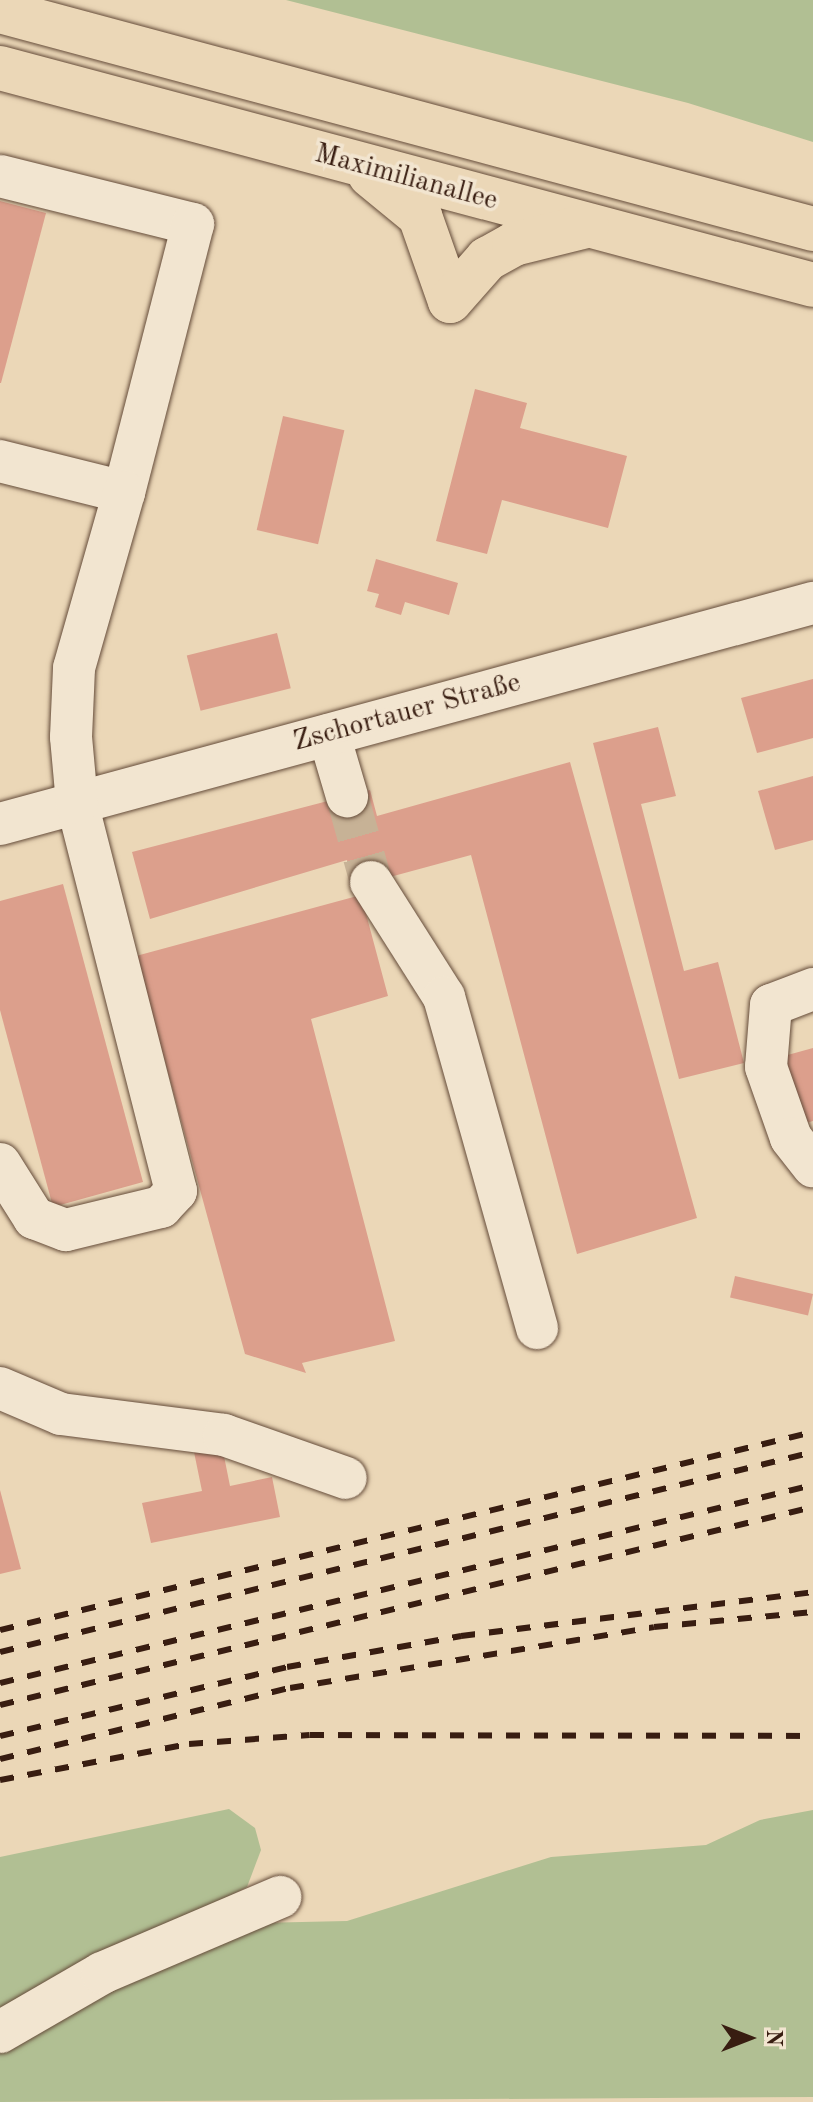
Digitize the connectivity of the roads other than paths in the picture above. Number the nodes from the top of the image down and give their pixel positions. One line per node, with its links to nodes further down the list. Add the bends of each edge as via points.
1 (0, 11): 6 (highway)
2 (0, 68): 3 (highway, Maximilianallee)
3 (359, 166): 5 (highway, Maximilianallee); 5 (highway, via 420,216 450,301 487,259 514,244)
4 (0, 176): 9 (street, via 193,224)
5 (589, 225): 7 (highway, Maximilianallee)
6 (813, 229)
7 (813, 285)
8 (0, 461): 9 (street)
9 (124, 492): 13 (street, via 70,690)
10 (813, 603): 11 (street, Zschortauer Straße)
11 (329, 735): 12 (street); 13 (street, Zschortauer Straße)
12 (347, 796)
13 (77, 803): 14 (street, Zschortauer Straße); 17 (street, via 176,1191 161,1207 66,1230 34,1218)
14 (0, 824)
15 (371, 882): 19 (street, via 444,997)
16 (813, 989): 18 (street, via 771,1005 766,1067 791,1138)
17 (0, 1164)
18 (813, 1166)
19 (537, 1328)
20 (0, 1388): 21 (street, via 61,1414 224,1435)
21 (346, 1478)
22 (280, 1897): 23 (street, via 102,1973)
23 (0, 2032)

